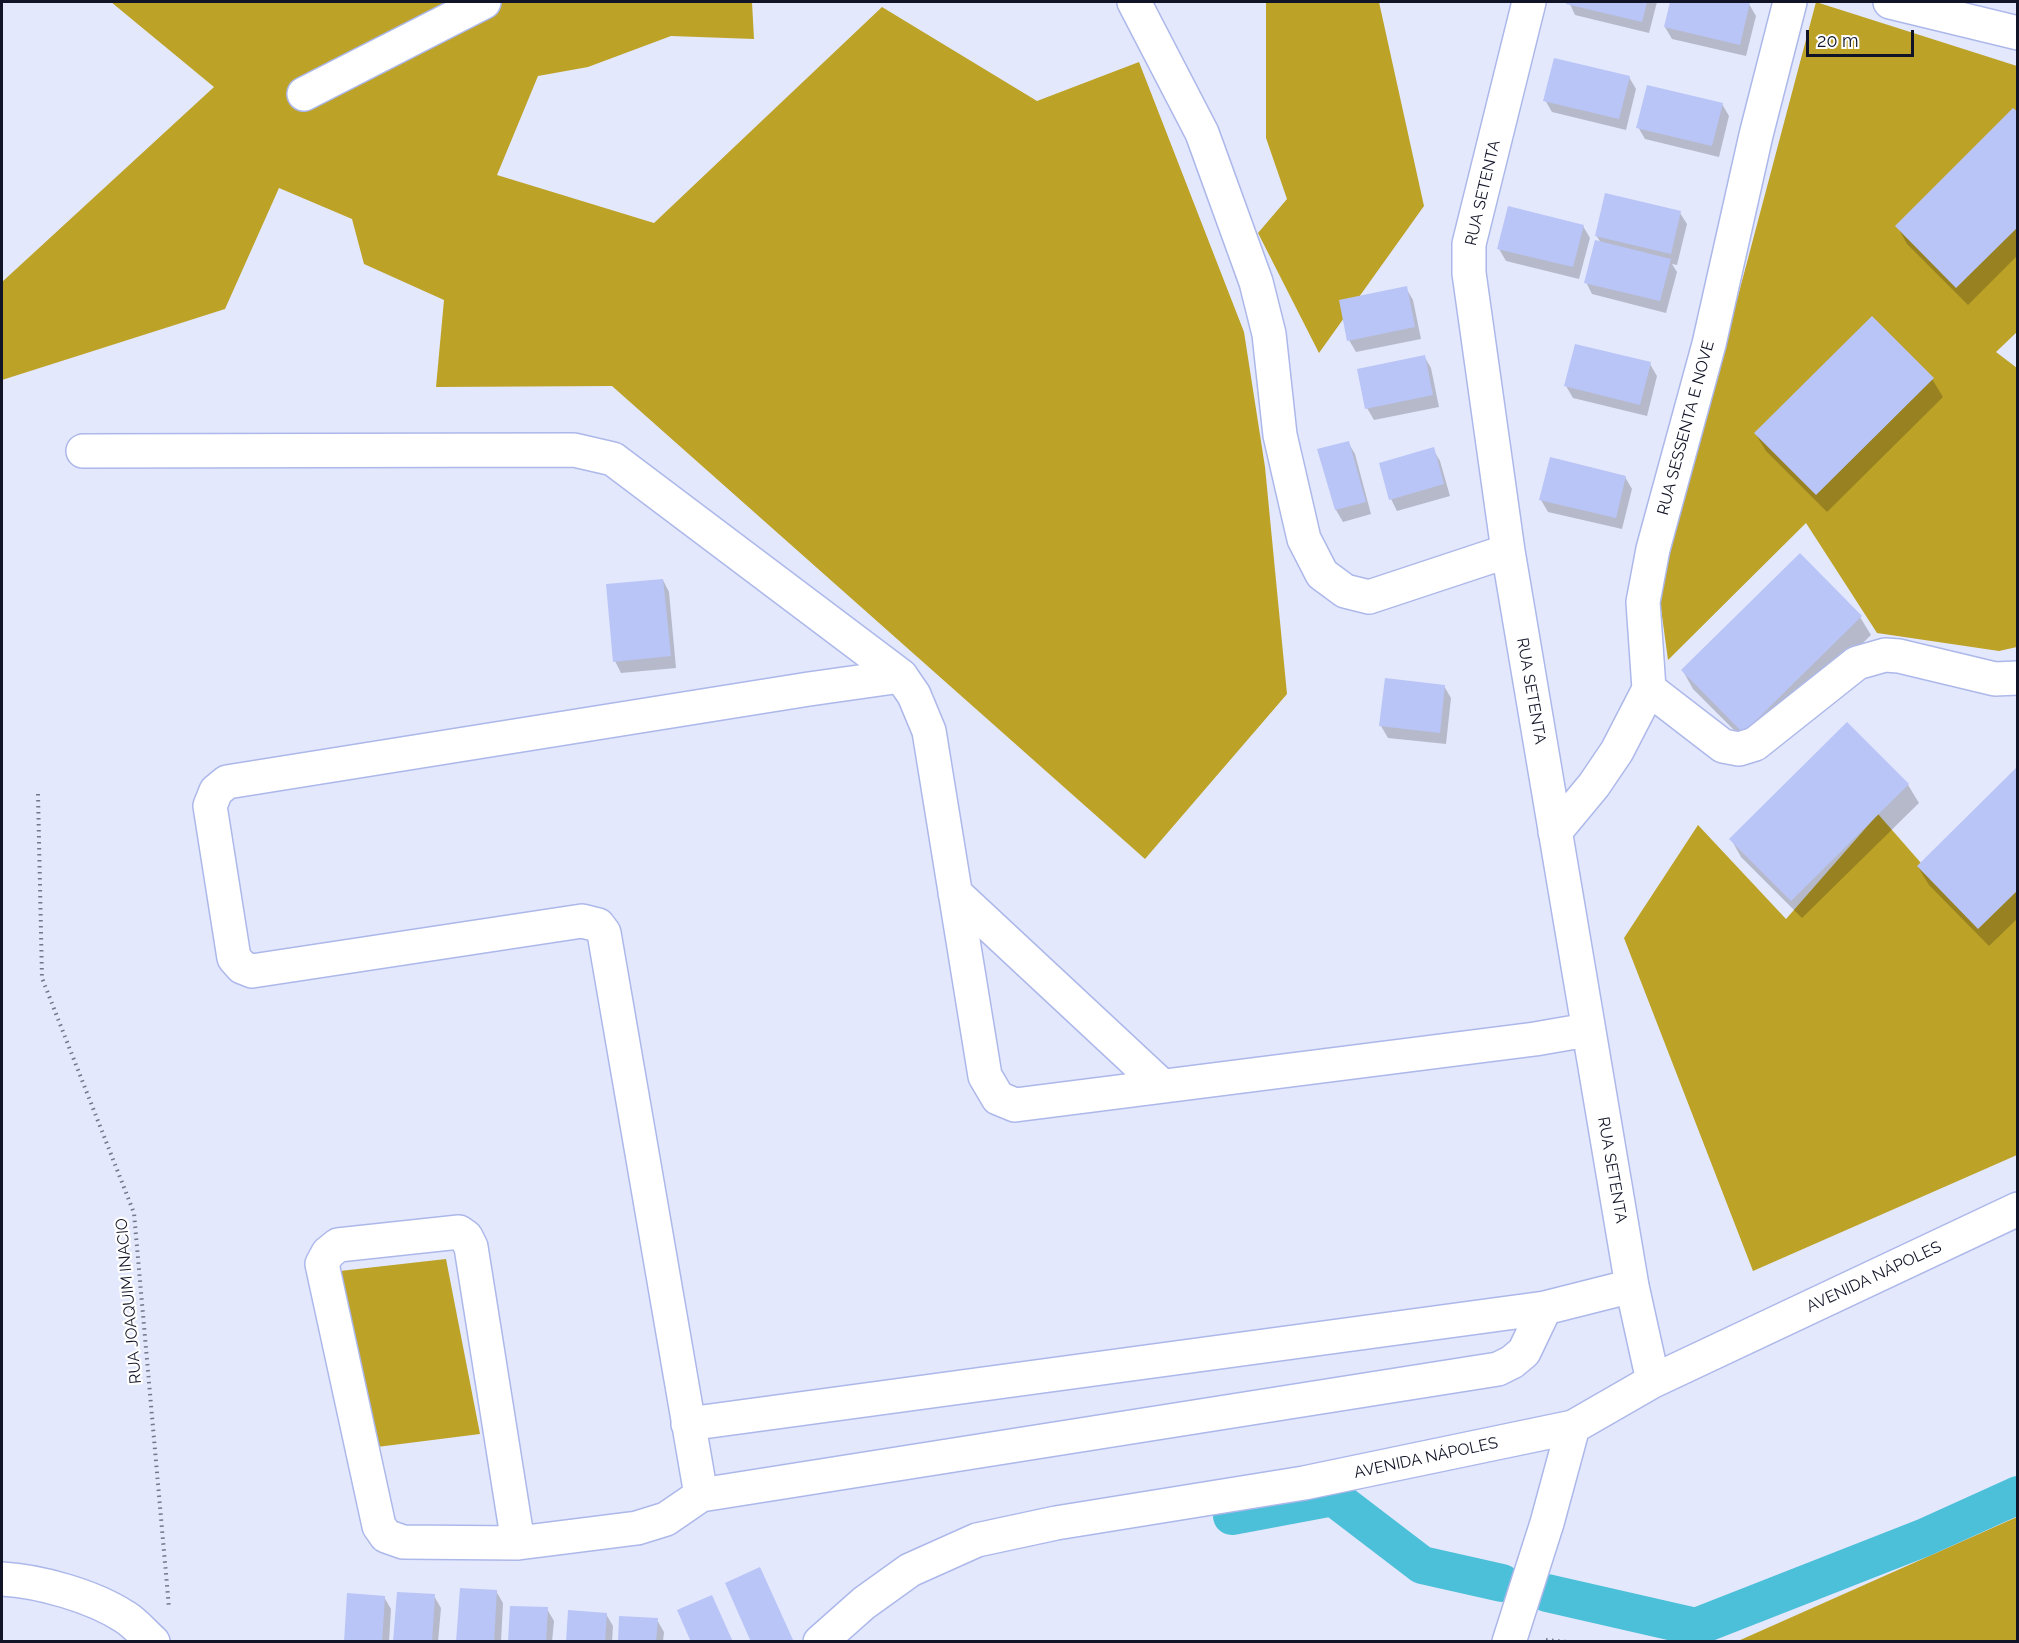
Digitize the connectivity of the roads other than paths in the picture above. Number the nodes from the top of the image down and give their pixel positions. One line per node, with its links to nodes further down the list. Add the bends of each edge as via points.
1 (484, 2): 7 (street)
2 (1134, 2): 9 (street, via 1202,133 1256,282 1269,334 1280,435 1304,539 1323,574 1345,591 1369,597)
3 (1529, 2): 9 (street, RUA SETENTA, via 1469,244 1469,273)
4 (1790, 2): 12 (street, RUA SESSENTA E NOVE, via 1709,344 1653,549 1643,602)
5 (1890, 2): 6 (street)
6 (2018, 33)
7 (304, 94)
8 (83, 451): 10 (street, via 574,450 613,459)
9 (1508, 551): 13 (street, RUA SETENTA)
10 (901, 676): 14 (street, via 929,731); 21 (street, via 227,782 216,790 210,806 234,958 252,971 582,921 598,925 604,933)
11 (2018, 678): 12 (street, via 1995,679 1885,655 1857,663 1755,744 1739,749 1723,746)
12 (1649, 689): 13 (street, via 1617,751)
13 (1555, 832): 15 (street, RUA SETENTA)
14 (956, 893): 16 (street); 16 (street, via 985,1076 998,1098 1015,1105)
15 (1587, 1029): 16 (street, via 1534,1039); 18 (street, RUA SETENTA)
16 (1161, 1085)
17 (2018, 1209): 20 (street, AVENIDA NÁPOLES)
18 (1632, 1286): 19 (street); 20 (street, RUA SETENTA)
19 (1545, 1308): 21 (street); 23 (street, via 1524,1352 1498,1369)
20 (1653, 1382): 22 (street, AVENIDA NÁPOLES)
21 (688, 1424): 23 (street)
22 (1573, 1427): 27 (street, via 1547,1523); 28 (street, AVENIDA NÁPOLES, via 1304,1483 1056,1522 978,1540 910,1570)
23 (701, 1495): 24 (street, via 666,1519 637,1528)
24 (519, 1543): 24 (street, via 471,1246 466,1237 459,1232 338,1245 322,1264 379,1526 386,1536 403,1542)
25 (2, 1579): 26 (street, via 76,1594)
26 (162, 1630)
27 (1506, 1640)
28 (820, 1641)

